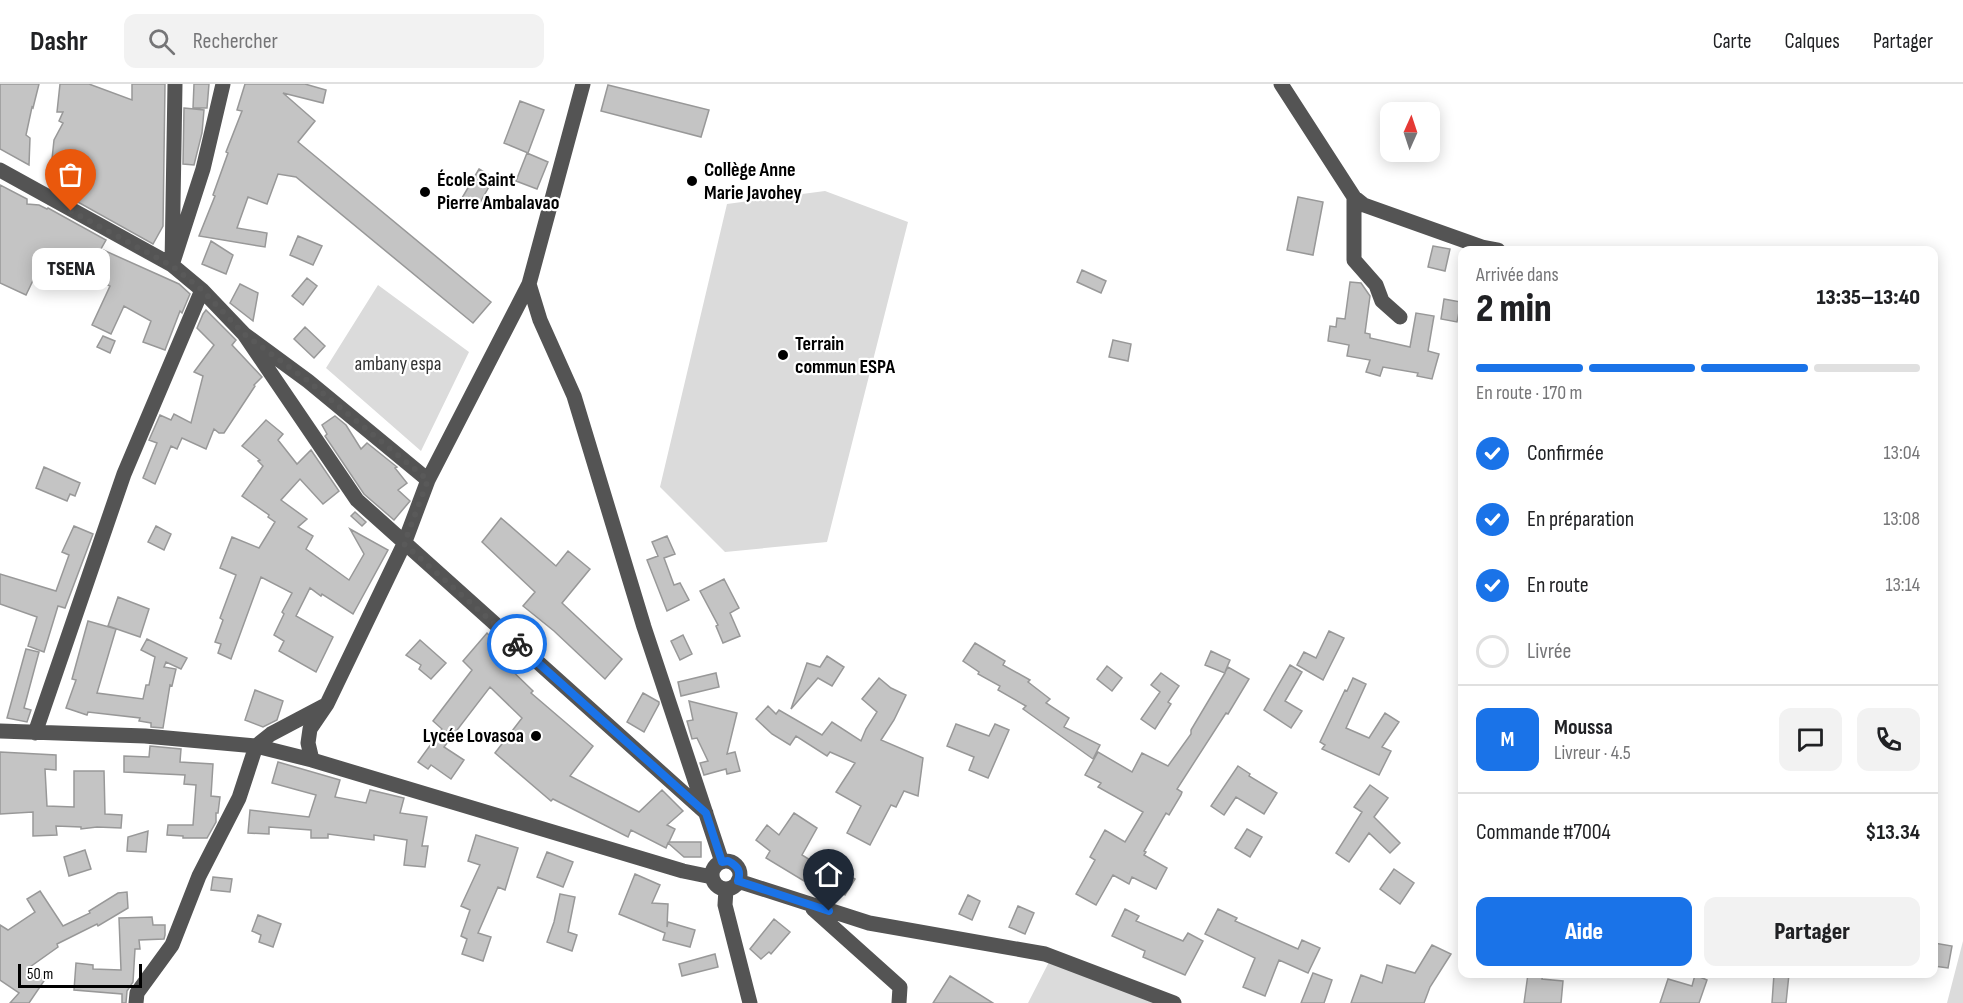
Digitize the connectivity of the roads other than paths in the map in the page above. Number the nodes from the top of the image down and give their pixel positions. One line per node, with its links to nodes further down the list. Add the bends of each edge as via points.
1 (176, 84): 8 (street)
2 (223, 84): 8 (street, via 203,168)
3 (583, 84): 9 (street)
4 (1281, 84): 6 (street)
5 (0, 171): 8 (street)
6 (1354, 197): 7 (street, via 1364,205); 11 (street, via 1354,260 1376,285 1382,301)
7 (1479, 246)
8 (172, 266): 10 (street)
9 (529, 284): 13 (street); 20 (street, via 540,320 574,396)
10 (202, 290): 12 (street); 17 (street, via 124,474)
11 (1400, 316)
12 (244, 334): 13 (street); 14 (street, via 357,500)
13 (428, 480): 14 (street)
14 (404, 544): 15 (street); 20 (street)
15 (327, 704): 18 (street); 19 (street, via 310,729)
16 (0, 731): 17 (street)
17 (35, 734): 18 (street, via 145,736)
18 (256, 746): 19 (street); 25 (street, via 239,798 199,876 172,945 137,993)
19 (312, 760): 22 (street)
20 (706, 813): 21 (street)
21 (722, 862): 22 (street, via 713,870); 23 (street, via 728,861 738,869 740,875)
22 (712, 877): 23 (street, via 720,887)
23 (732, 885): 24 (street); 26 (street, via 725,906)
24 (809, 905): 27 (street, via 900,987); 28 (street, via 869,923 1045,954)
25 (136, 1003)
26 (750, 1003)
27 (899, 1003)
28 (1174, 1003)

